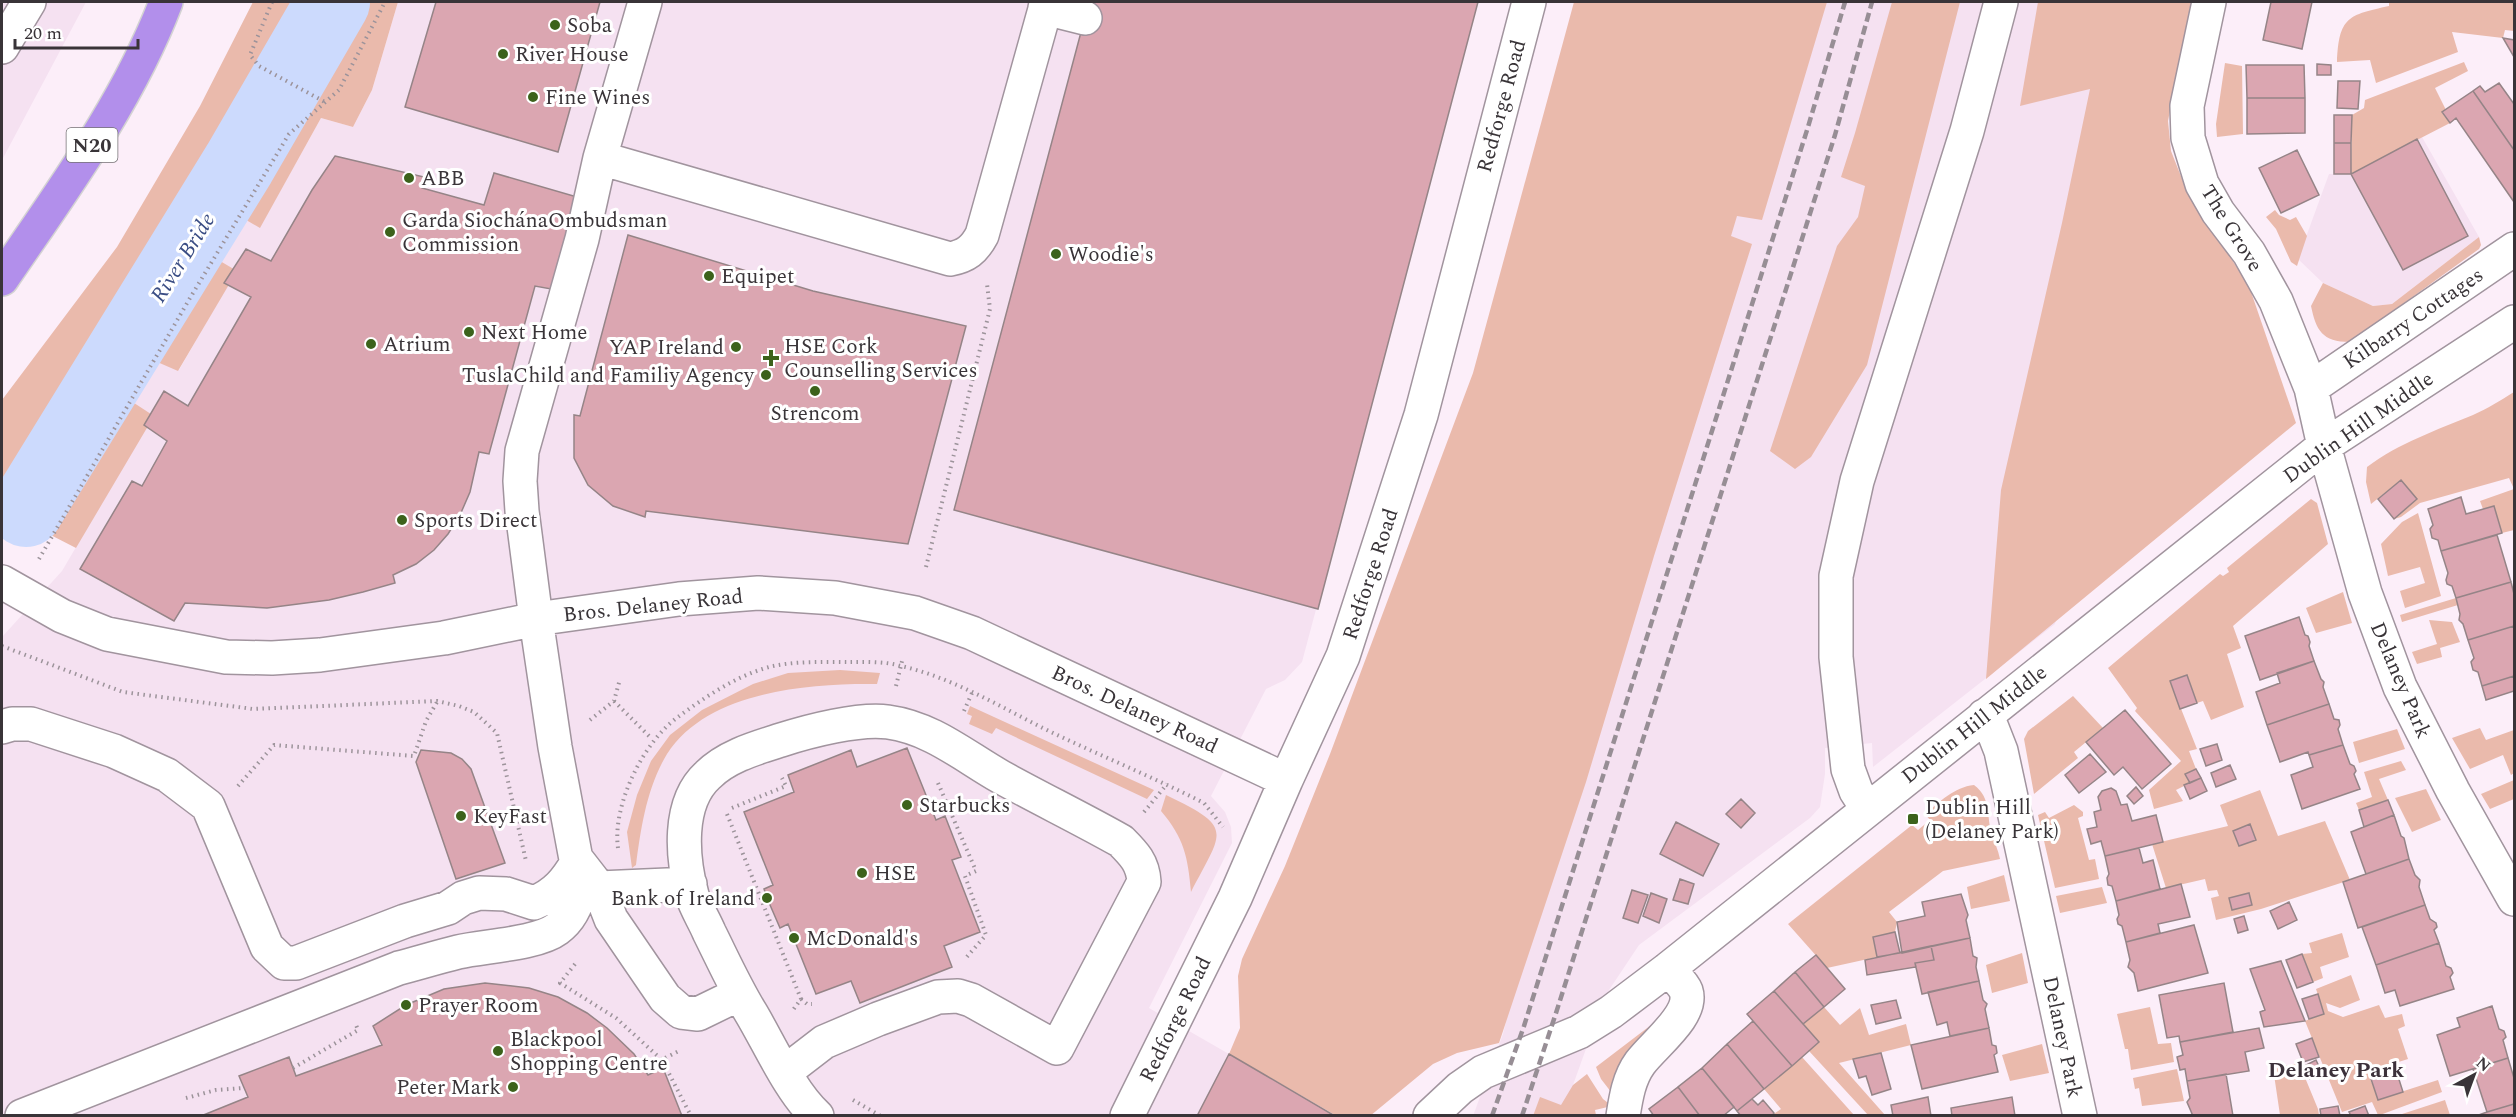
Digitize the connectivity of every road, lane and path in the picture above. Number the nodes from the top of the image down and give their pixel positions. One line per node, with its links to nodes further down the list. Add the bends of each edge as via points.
1 (29, 2): 11 (street)
2 (272, 2): 12 (path, via 250,55 259,66)
3 (385, 2): 12 (path, via 339,90)
4 (645, 2): 13 (street)
5 (1529, 2): 36 (street, Redforge Road, via 1421,415 1343,657)
6 (2001, 2): 38 (street, via 1967,131 1857,481 1836,576 1836,657 1848,769)
7 (2209, 2): 18 (street, The Grove, via 2191,79 2188,138 2202,184 2276,301)
8 (162, 3): 16 (highway, N20, via 133,76 93,144)
9 (1046, 5): 10 (street); 14 (street)
10 (1085, 18)
11 (5, 32)
12 (325, 102): 21 (path, via 289,134)
13 (600, 158): 14 (street, via 950,259 964,256 976,247); 22 (street, via 582,239 522,451 520,481)
14 (982, 235): 20 (path, via 990,309)
15 (2514, 249): 18 (street, Kilbarry Cottages)
16 (2, 279)
17 (2514, 322): 19 (street, Dublin Hill Middle)
18 (2311, 388): 19 (street, The Grove)
19 (2324, 446): 30 (street, Dublin Hill Middle); 44 (street, Delaney Park, via 2365,593 2400,687)
20 (926, 567)
21 (10, 588): 22 (street, Bros. Delaney Road, via 62,616 107,634 226,657 320,655 444,638)
22 (536, 619): 36 (street, Bros. Delaney Road, via 679,599 758,593 835,598 894,608 972,633); 40 (street, via 555,747)
23 (2, 646): 28 (path, via 123,692 253,709)
24 (903, 657): 25 (path)
25 (900, 665): 27 (path); 33 (path, via 838,662 770,667 702,699); 39 (path, via 951,682 1204,802)
26 (620, 679): 29 (path)
27 (895, 690)
28 (437, 701): 37 (path, via 414,756 274,746 227,799); 41 (path, via 474,712 497,733)
29 (614, 701): 31 (path); 33 (path)
30 (1983, 717): 38 (street, Dublin Hill Middle); 63 (street, Delaney Park, via 2001,751)
31 (590, 720)
32 (2, 728): 37 (street, via 31,724 114,751 167,775)
33 (652, 739): 43 (path, via 626,796 616,836)
34 (779, 771): 49 (path, via 786,786 726,810)
35 (934, 774): 46 (path, via 976,871 965,876 986,935)
36 (1286, 780): 60 (street, Redforge Road, via 1235,898)
37 (208, 806): 40 (street, via 267,947 284,963 296,963 479,893 506,894 534,903 564,885)
38 (1868, 808): 47 (street, Dublin Hill Middle)
39 (1225, 830)
40 (578, 861): 43 (street); 57 (street, via 579,897 557,930 399,968)
41 (528, 873)
42 (690, 884): 43 (street); 48 (street); 52 (street, via 685,862 688,808 706,776 722,763 755,748 843,725 887,722 946,741 987,769 1121,840 1143,869 1144,882 1057,1048 971,1000 938,997 824,1042)
43 (612, 888): 48 (street, via 611,919 665,998 681,1012 698,1014)
44 (2514, 899)
45 (582, 955): 58 (path, via 560,983 616,1018 662,1060)
46 (960, 965)
47 (1668, 969): 61 (street, Dublin Hill Middle, via 1579,1032 1483,1072); 62 (street, via 1685,989 1685,1012 1633,1074)
48 (739, 994): 52 (street)
49 (801, 999): 50 (path); 51 (path)
50 (816, 1004)
51 (791, 1013)
52 (785, 1072): 56 (street)
53 (243, 1088): 55 (path)
54 (848, 1094): 59 (path)
55 (186, 1098)
56 (806, 1113)
57 (22, 1116)
58 (691, 1116)
59 (881, 1116)
60 (1127, 1116)
61 (1430, 1116)
62 (1623, 1116)
63 (2080, 1116)

